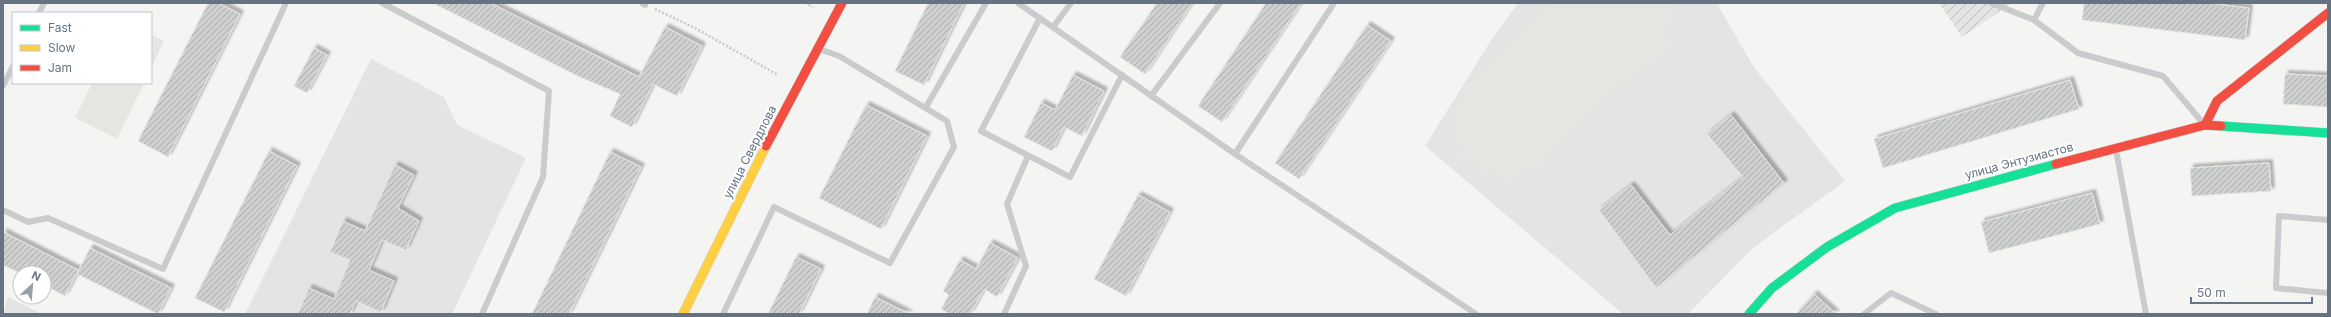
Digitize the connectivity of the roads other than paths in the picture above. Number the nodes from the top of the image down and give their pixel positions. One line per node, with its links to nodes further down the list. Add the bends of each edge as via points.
1 (44, 3): 12 (lane)
2 (286, 3): 28 (lane, via 163,269 48,218 28,222)
3 (382, 3): 31 (lane, via 548,91 543,177)
4 (842, 3): 17 (street, улица Свердлова)
5 (986, 3): 22 (lane)
6 (1018, 3): 14 (lane)
7 (1071, 3): 16 (lane)
8 (1220, 3): 21 (lane)
9 (1334, 3): 26 (lane)
10 (1991, 3): 15 (lane)
11 (2044, 3): 15 (lane)
12 (40, 12)
13 (2328, 13): 23 (street, via 2217,101)
14 (1040, 18): 16 (lane); 27 (lane, via 981,131)
15 (2034, 20): 23 (lane, via 2078,52 2164,76)
16 (1053, 27): 19 (lane)
17 (817, 48): 22 (lane, via 839,56); 32 (street, улица Свердлова, via 748,179)
18 (12, 68): 20 (lane)
19 (1122, 75): 21 (lane); 27 (lane, via 1070,177)
20 (3, 86)
21 (1151, 96): 26 (lane)
22 (926, 107): 33 (lane, via 947,121 954,147 890,263 774,207)
23 (2205, 125): 24 (street, улица Энтузиастов); 25 (street, улица Энтузиастов)
24 (2328, 133)
25 (2115, 148): 36 (street, улица Энтузиастов, via 1895,208 1827,247 1772,288); 39 (lane)
26 (1235, 154): 35 (lane)
27 (1028, 156): 34 (lane, via 1007,204 1026,266)
28 (3, 210)
29 (2328, 220): 30 (lane, via 2279,216 2276,288)
30 (2328, 294)
31 (482, 314)
32 (683, 314)
33 (723, 314)
34 (1004, 314)
35 (1476, 314)
36 (1749, 314)
37 (1864, 314): 38 (lane, via 1891,293)
38 (1936, 314)
39 (2146, 314)

